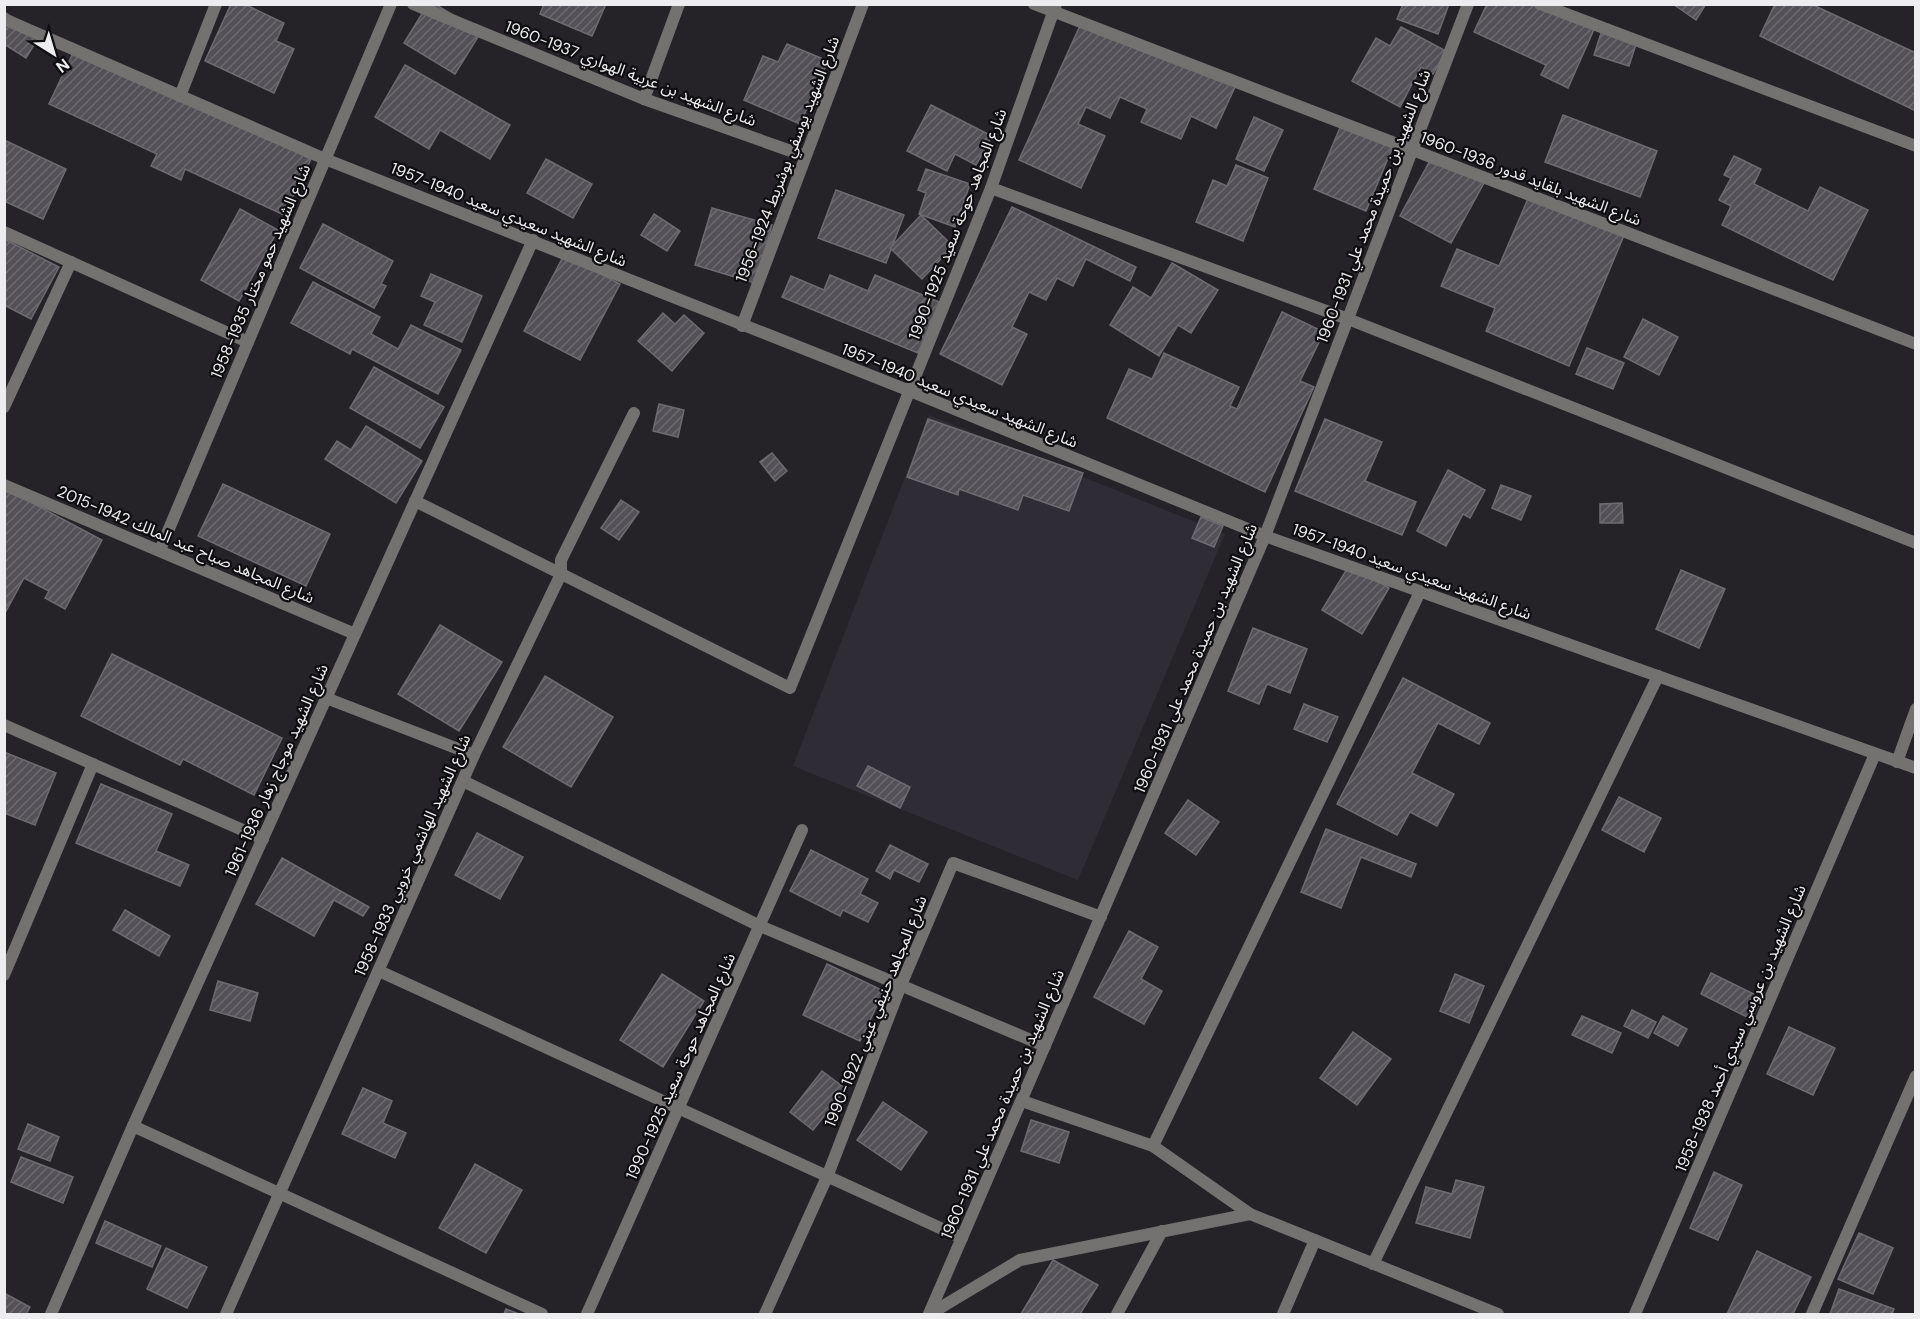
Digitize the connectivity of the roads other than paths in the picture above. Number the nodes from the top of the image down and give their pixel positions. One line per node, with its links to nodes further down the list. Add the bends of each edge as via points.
1 (216, 4): 11 (street)
2 (391, 4): 16 (street, شارع الشهيد حمو مختار 1935-1958)
3 (413, 4): 12 (street, شارع الشهيد بن عربية الهواري 1937-1960)
4 (679, 4): 12 (street)
5 (863, 4): 15 (street, شارع الشهيد يوسفي بوشريط 1924-1956)
6 (1034, 4): 9 (street, شارع الشهيد بلقايد قدور 1936-1960)
7 (1468, 4): 14 (street, شارع الشهيد بن حميدة محمد علي 1931-1960)
8 (1540, 4): 13 (street)
9 (1054, 8): 14 (street, شارع الشهيد بلقايد قدور 1936-1960); 17 (street, شارع المجاهد حوحة سعيد 1925-1990)
10 (4, 19): 11 (street, شارع الشهيد سعيدي سعيد 1940-1957)
11 (180, 96): 16 (street, شارع الشهيد سعيدي سعيد 1940-1957)
12 (644, 99): 15 (street, شارع الشهيد بن عربية الهواري 1937-1960)
13 (1916, 146)
14 (1412, 150): 21 (street, شارع الشهيد بن حميدة محمد علي 1931-1960); 24 (street, شارع الشهيد بلقايد قدور 1936-1960)
15 (805, 156): 22 (street, شارع الشهيد يوسفي بوشريط 1924-1956)
16 (325, 159): 19 (street, شارع الشهيد سعيدي سعيد 1940-1957); 23 (street, شارع الشهيد حمو مختار 1935-1958)
17 (992, 188): 21 (street); 25 (street, شارع المجاهد حوحة سعيد 1925-1990)
18 (4, 232): 20 (street)
19 (533, 240): 22 (street, شارع الشهيد سعيدي سعيد 1940-1957); 29 (street, شارع الشهيد موجاج زهار 1936-1961)
20 (71, 262): 23 (street); 26 (street)
21 (1348, 319): 30 (street, شارع الشهيد بن حميدة محمد علي 1931-1960); 31 (street)
22 (742, 326): 25 (street, شارع الشهيد سعيدي سعيد 1940-1957)
23 (248, 342): 32 (street, شارع الشهيد حمو مختار 1935-1958)
24 (1916, 344)
25 (910, 391): 30 (street, شارع الشهيد سعيدي سعيد 1940-1957); 33 (street, شارع المجاهد حوحة سعيد 1925-1990, via 790,688)
26 (4, 407)
27 (634, 413): 33 (street, شارع الشهيد الهاشمي خروبي 1933-1958, via 561,560)
28 (4, 485): 32 (street, شارع المجاهد صباح عبد المالك 1942-2015)
29 (415, 501): 33 (street); 35 (street, شارع الشهيد موجاج زهار 1936-1961)
30 (1265, 536): 34 (street, شارع الشهيد سعيدي سعيد 1940-1957); 48 (street, شارع الشهيد بن حميدة محمد علي 1931-1960)
31 (1916, 543)
32 (160, 550): 35 (street, شارع المجاهد صباح عبد المالك 1942-2015)
33 (561, 574): 41 (street, شارع الشهيد الهاشمي خروبي 1933-1958)
34 (1420, 592): 36 (street, شارع الشهيد سعيدي سعيد 1940-1957); 58 (street)
35 (355, 634): 37 (street, شارع الشهيد موجاج زهار 1936-1961)
36 (1658, 676): 40 (street, شارع الشهيد سعيدي سعيد 1940-1957); 65 (street)
37 (326, 698): 41 (street); 47 (street, شارع الشهيد موجاج زهار 1936-1961)
38 (1916, 709): 42 (street)
39 (4, 725): 43 (street)
40 (1875, 754): 42 (street, شارع الشهيد سعيدي سعيد 1940-1957); 76 (street, شارع الشهيد بن عروسي سيدي أحمد 1938-1958)
41 (474, 755): 45 (street, شارع الشهيد الهاشمي خروبي 1933-1958)
42 (1897, 762): 44 (street, شارع الشهيد سعيدي سعيد 1940-1957)
43 (93, 764): 47 (street); 51 (street)
44 (1916, 768)
45 (463, 781): 49 (street); 50 (street, شارع الشهيد الهاشمي خروبي 1933-1958)
46 (802, 831): 49 (street, شارع المجاهد حوحة سعيد 1925-1990)
47 (263, 839): 57 (street, شارع الشهيد موجاج زهار 1936-1961)
48 (1101, 917): 52 (street, شارع المجاهد حنيفي عيني 1922-1990, via 953,863); 53 (street, شارع الشهيد بن حميدة محمد علي 1931-1960)
49 (760, 927): 52 (street); 56 (street, شارع المجاهد حوحة سعيد 1925-1990)
50 (379, 971): 56 (street); 60 (street, شارع الشهيد الهاشمي خروبي 1933-1958)
51 (4, 975)
52 (901, 985): 53 (street); 59 (street, شارع المجاهد حنيفي عيني 1922-1990)
53 (1046, 1046): 55 (street, شارع الشهيد بن حميدة محمد علي 1931-1960)
54 (1916, 1076): 77 (street)
55 (1022, 1101): 58 (street); 63 (street, شارع الشهيد بن حميدة محمد علي 1931-1960)
56 (678, 1110): 59 (street); 70 (street, شارع المجاهد حوحة سعيد 1925-1990)
57 (133, 1126): 60 (street); 67 (street, شارع الشهيد موجاج زهار 1936-1961)
58 (1153, 1146): 61 (street)
59 (827, 1177): 63 (street); 71 (street, شارع المجاهد حنيفي عيني 1922-1990)
60 (279, 1195): 68 (street, شارع الشهيد الهاشمي خروبي 1933-1958); 69 (street)
61 (1250, 1214): 62 (street); 64 (street)
62 (1162, 1230): 72 (street, via 1020,1260); 73 (street)
63 (962, 1238): 72 (street, شارع الشهيد بن حميدة محمد علي 1931-1960)
64 (1315, 1240): 65 (street); 74 (street)
65 (1372, 1264): 66 (street)
66 (1484, 1312): 75 (street)
67 (51, 1314)
68 (226, 1314)
69 (542, 1314)
70 (587, 1314)
71 (765, 1314)
72 (929, 1314)
73 (1118, 1314)
74 (1283, 1314)
75 (1498, 1314)
76 (1635, 1314)
77 (1812, 1314)

